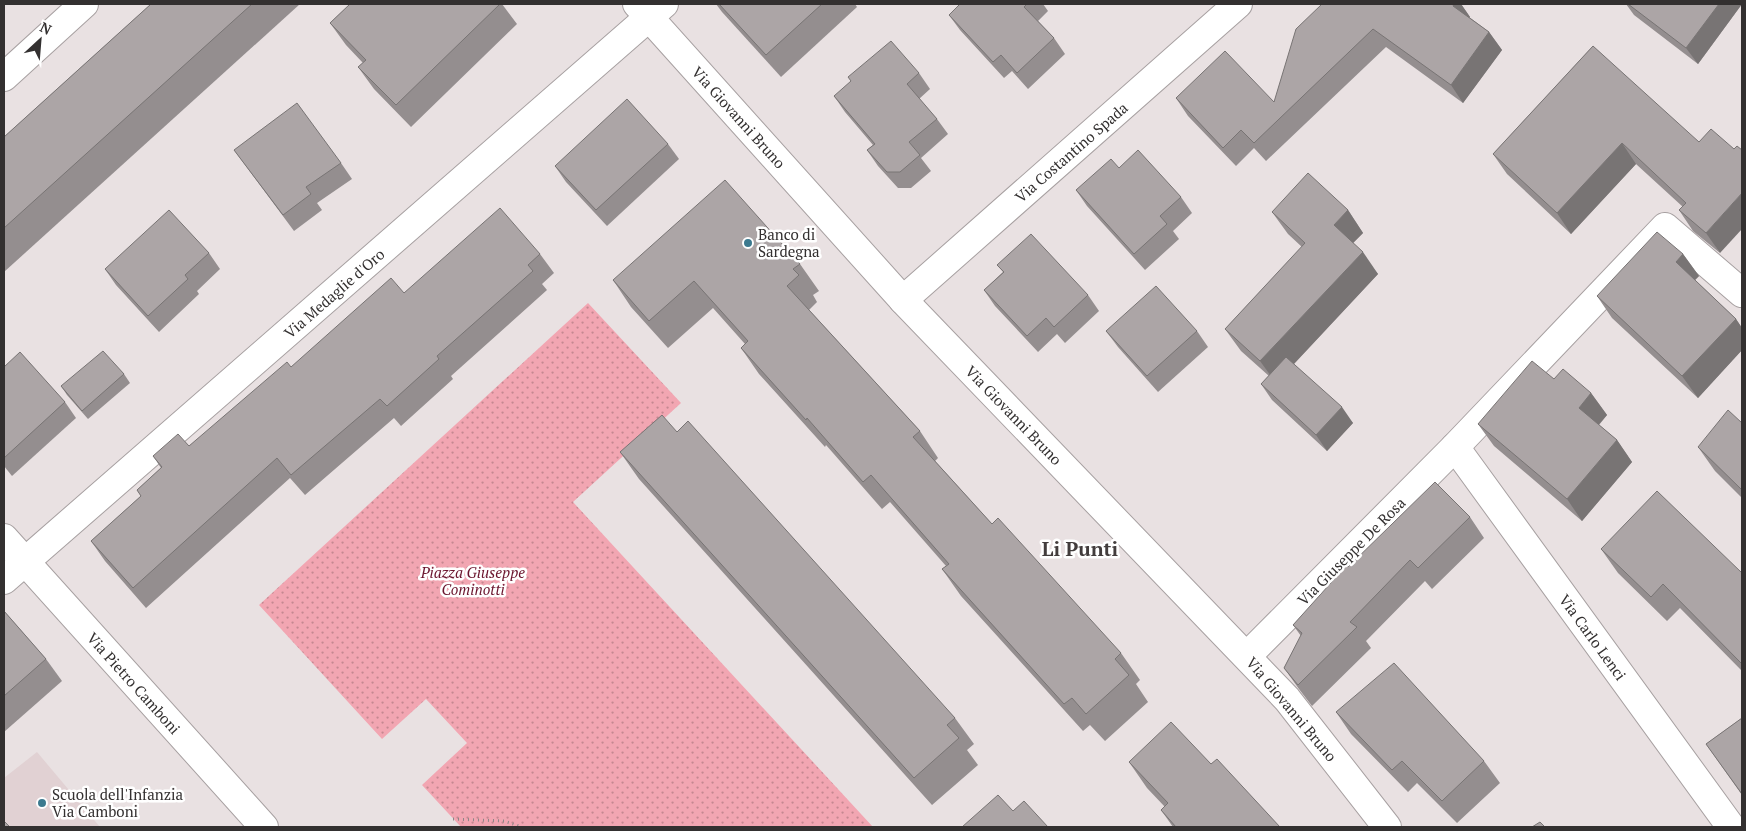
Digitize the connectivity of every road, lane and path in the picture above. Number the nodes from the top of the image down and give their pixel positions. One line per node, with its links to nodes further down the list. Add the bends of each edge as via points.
1 (84, 4): 4 (street)
2 (1238, 4): 6 (street, Via Costantino Spada)
3 (650, 8): 6 (street, Via Giovanni Bruno); 9 (street, Via Medaglie d'Oro)
4 (4, 77)
5 (1742, 293): 7 (street, via 1665,227)
6 (903, 300): 11 (street, Via Giovanni Bruno)
7 (1455, 447): 11 (street, Via Giuseppe De Rosa); 16 (street, Via Carlo Lenci)
8 (4, 538): 9 (street, Via Pietro Camboni)
9 (26, 562): 10 (street, Via Medaglie d'Oro); 13 (street, Via Pietro Camboni)
10 (4, 580)
11 (1247, 656): 15 (street, Via Giovanni Bruno, via 1286,699)
12 (453, 819): 14 (path, via 504,821)
13 (264, 827)
14 (522, 827)
15 (1387, 827)
16 (1731, 827)

